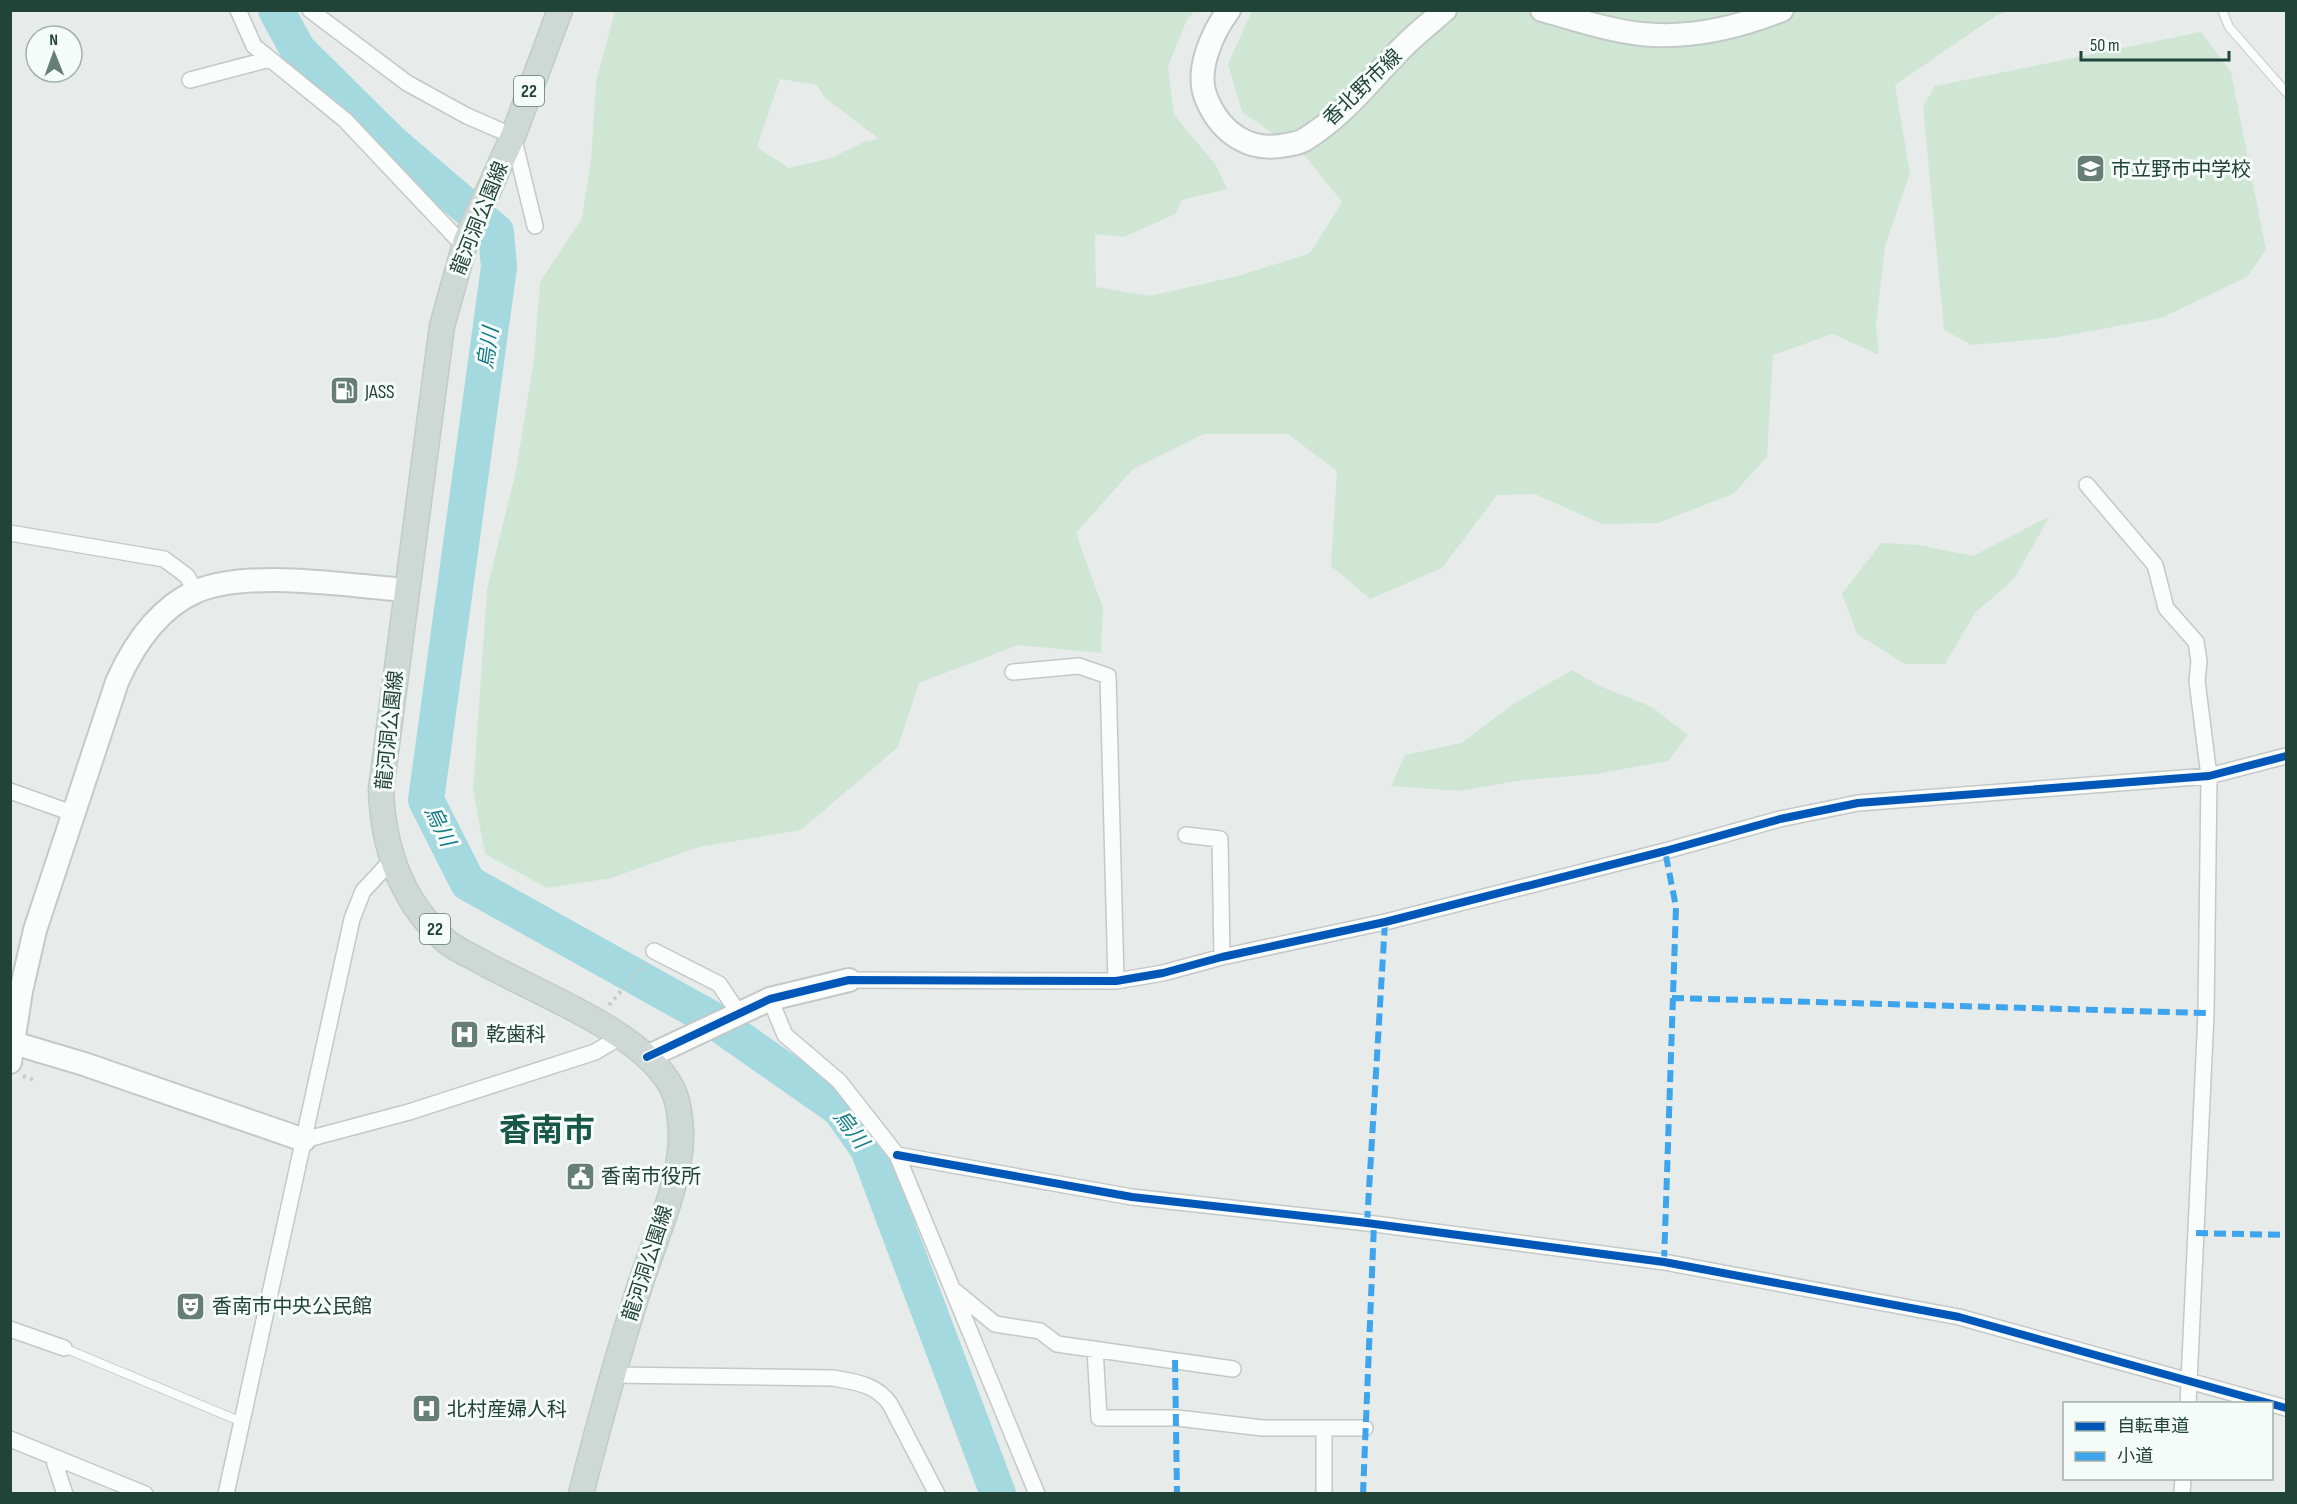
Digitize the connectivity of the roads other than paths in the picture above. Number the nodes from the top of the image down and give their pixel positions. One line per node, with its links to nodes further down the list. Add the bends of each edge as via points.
1 (238, 10): 9 (street, via 255,46)
2 (310, 10): 12 (street, via 407,83)
3 (560, 10): 12 (main road, 龍河洞公園線 / 22)
4 (1229, 10): 5 (street, 香北野市線, via 1204,62 1204,94 1219,123 1234,136 1253,145 1279,147 1302,142 1346,109 1404,46)
5 (1445, 10)
6 (1542, 10): 7 (street, via 1610,28 1663,35 1733,27)
7 (1782, 10)
8 (2222, 10): 11 (lane, via 2229,27)
9 (270, 59): 10 (street); 14 (street, via 345,120)
10 (190, 80)
11 (2286, 92)
12 (513, 136): 13 (street); 14 (main road, 龍河洞公園線 / 22)
13 (535, 226)
14 (465, 243): 17 (main road, 龍河洞公園線 / 22, via 442,326)
15 (2086, 485): 21 (street, via 2155,565 2166,608 2196,642)
16 (10, 534): 18 (street, via 164,559 187,576)
17 (407, 590): 18 (street, via 261,581 225,584); 25 (main road, 龍河洞公園線 / 22, via 382,764 382,824)
18 (196, 592): 23 (street, via 169,610 130,653)
19 (1013, 672): 29 (street, via 1079,666 1108,676)
20 (2286, 756): 21 (street)
21 (2209, 776): 27 (street, via 1858,803 1780,819 1385,922); 43 (street, via 2206,1013)
22 (10, 791): 23 (street)
23 (72, 813): 33 (street, via 35,930)
24 (1186, 835): 27 (street, via 1220,839)
25 (391, 861): 32 (main road, 龍河洞公園線 / 22, via 414,906 448,943); 35 (street, via 363,891 352,919)
26 (654, 951): 31 (street, via 719,984)
27 (1222, 957): 29 (street)
28 (849, 980): 29 (street); 30 (street)
29 (1116, 981)
30 (770, 999): 31 (street); 36 (street, via 785,1035 839,1081)
31 (738, 1012): 34 (street)
32 (620, 1038): 34 (main road, 龍河洞公園線 / 22); 35 (street, via 595,1052 410,1112)
33 (11, 1049): 35 (street, via 84,1064)
34 (647, 1057): 42 (main road, 龍河洞公園線 / 22, via 672,1087 678,1106 681,1135 677,1172)
35 (304, 1140): 46 (street)
36 (897, 1155): 37 (street); 43 (street, via 1132,1197 1664,1262 1959,1317)
37 (952, 1289): 40 (street, via 995,1324 1040,1331 1057,1344); 56 (street)
38 (10, 1329): 39 (street)
39 (64, 1348): 46 (lane)
40 (1095, 1349): 41 (street); 47 (street, via 1099,1418 1178,1418 1263,1428)
41 (1233, 1369)
42 (611, 1375): 54 (main road, 龍河洞公園線 / 22); 55 (street, via 833,1378 863,1383 883,1394 890,1404)
43 (2190, 1379): 44 (street); 45 (street)
44 (2188, 1402)
45 (2266, 1402)
46 (242, 1422): 53 (street)
47 (1324, 1428): 48 (street); 57 (street)
48 (1365, 1428)
49 (10, 1439): 50 (street)
50 (53, 1458): 51 (street); 52 (street)
51 (65, 1494)
52 (145, 1494)
53 (226, 1494)
54 (581, 1494)
55 (937, 1494)
56 (1037, 1494)
57 (1324, 1494)

